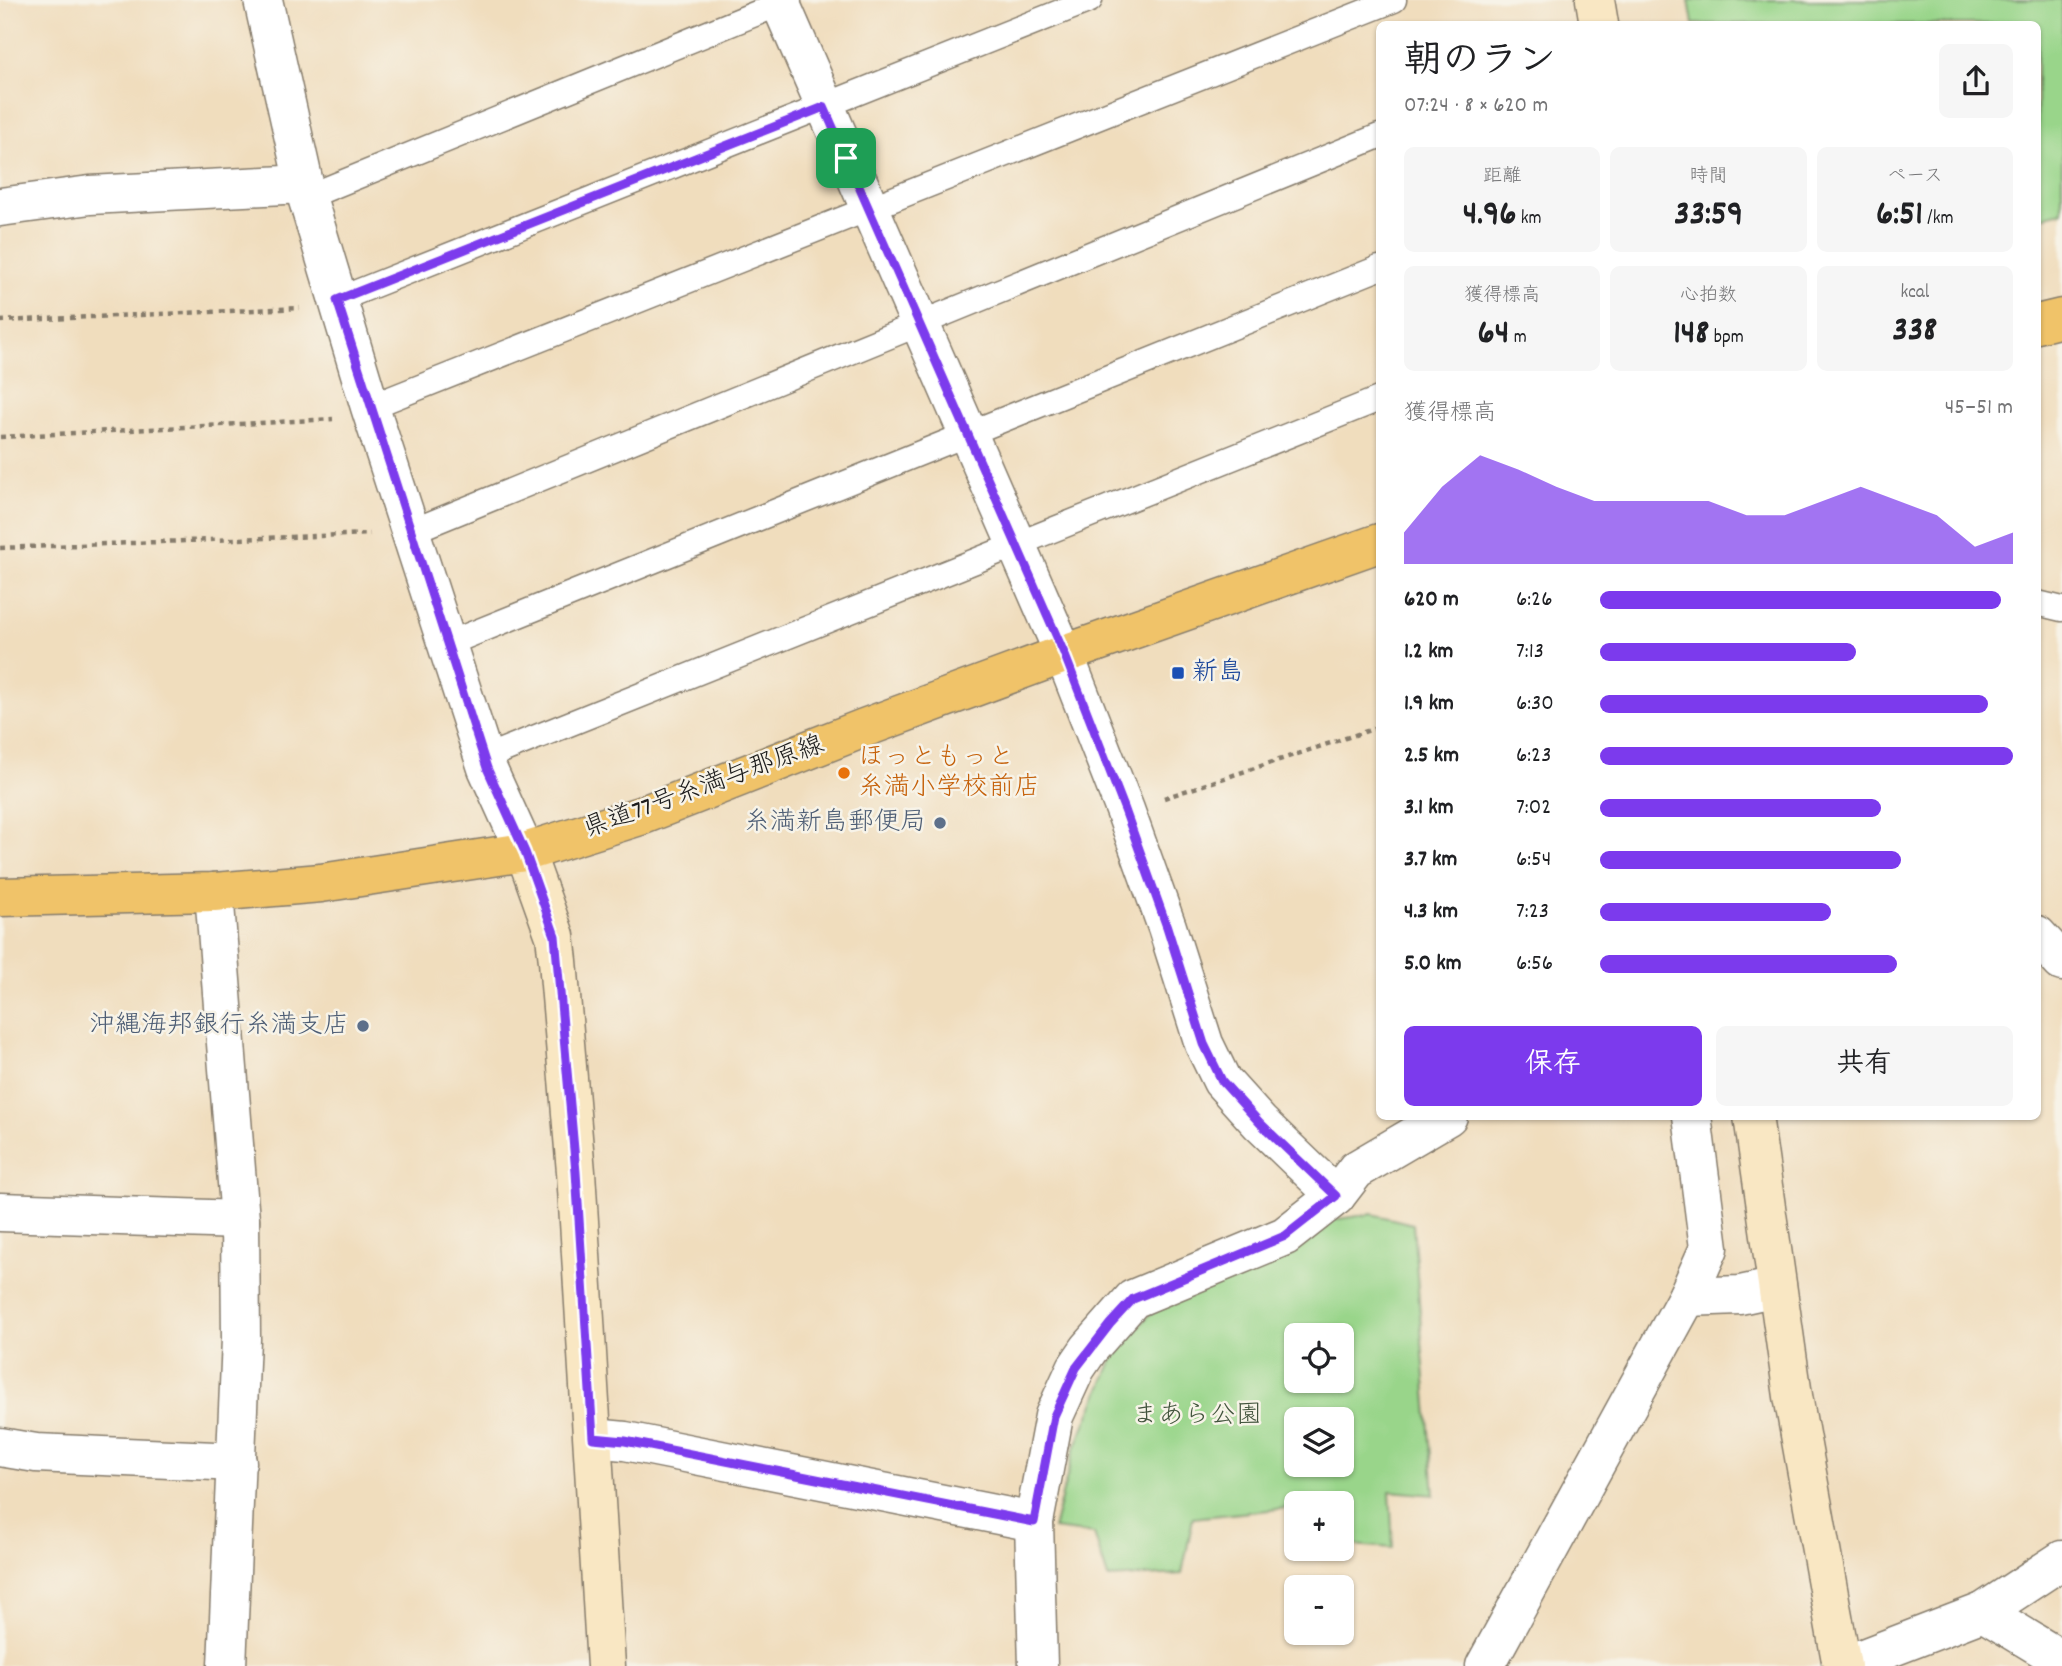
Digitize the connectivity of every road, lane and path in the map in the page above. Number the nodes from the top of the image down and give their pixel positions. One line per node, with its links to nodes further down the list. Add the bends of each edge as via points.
1 (263, 0): 2 (street); 10 (street)
2 (269, 0)
3 (1090, 0): 8 (lane)
4 (1394, 0): 12 (lane)
5 (1595, 0): 7 (street)
6 (782, 1): 8 (street); 10 (lane)
7 (1598, 21)
8 (824, 107): 12 (street); 14 (lane)
9 (1376, 137): 18 (lane)
10 (305, 190): 11 (street, via 90,195); 14 (street)
11 (0, 207)
12 (868, 209): 18 (street); 20 (lane)
13 (1376, 269): 21 (lane)
14 (337, 300): 16 (path, via 304,308); 20 (street)
15 (2062, 318): 17 (main road)
16 (0, 321)
17 (2041, 323)
18 (920, 324): 21 (street); 23 (lane)
19 (1376, 400): 25 (lane)
20 (370, 407): 22 (path, via 329,420); 23 (street)
21 (968, 436): 25 (street); 29 (lane)
22 (0, 437)
23 (410, 533): 26 (path); 29 (street)
24 (1376, 543): 30 (main road, 県道77号糸満与那原線)
25 (1015, 544): 30 (street); 32 (lane)
26 (0, 548)
27 (2041, 604): 28 (lane)
28 (2062, 609)
29 (447, 644): 32 (street)
30 (1064, 653): 33 (street); 34 (main road, 県道77号糸満与那原線, via 643,815)
31 (1376, 728): 33 (path)
32 (484, 758): 34 (street)
33 (1125, 810): 42 (street, via 1193,1014 1222,1081)
34 (525, 852): 35 (main road, 県道77号糸満与那原線, via 333,882); 47 (street, via 555,936 558,961)
35 (214, 892): 36 (main road, 県道77号糸満与那原線); 44 (street)
36 (0, 897)
37 (2041, 939): 38 (street)
38 (2062, 961)
39 (1441, 1120): 42 (street, via 1356,1170)
40 (1693, 1120): 46 (street, via 1710,1248)
41 (1755, 1120): 45 (street)
42 (1336, 1196): 50 (street, via 1285,1236 1133,1299 1076,1368 1054,1416)
43 (0, 1212): 44 (street)
44 (240, 1220): 49 (street)
45 (1777, 1287): 46 (street); 58 (street)
46 (1687, 1297): 57 (street)
47 (593, 1438): 50 (street); 55 (street)
48 (0, 1447): 49 (street, via 36,1453)
49 (237, 1462): 54 (street)
50 (1034, 1522): 56 (street)
51 (2062, 1560): 52 (street)
52 (1983, 1612): 53 (street); 58 (street)
53 (2062, 1660)
54 (227, 1666)
55 (606, 1666)
56 (1038, 1666)
57 (1485, 1666)
58 (1843, 1666)

